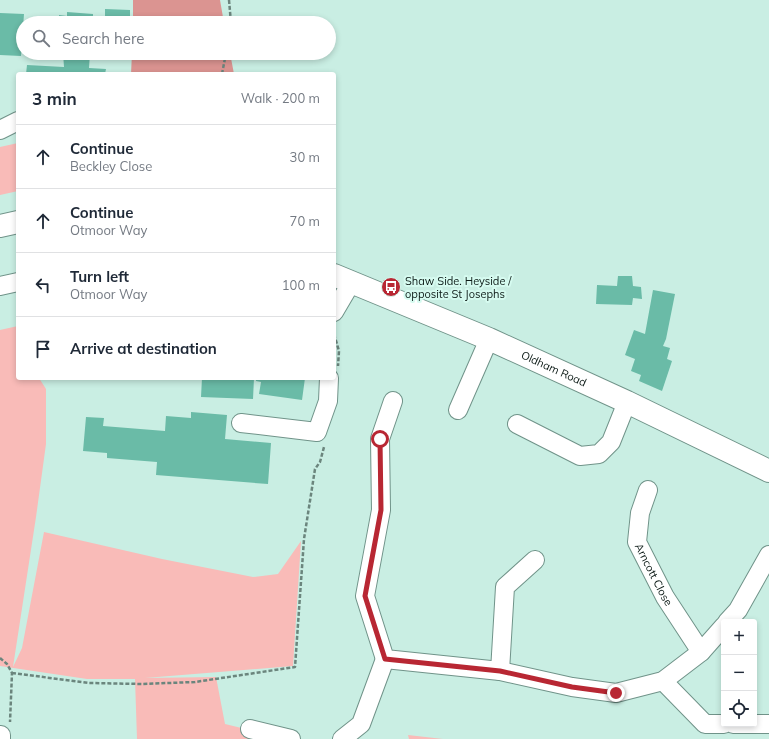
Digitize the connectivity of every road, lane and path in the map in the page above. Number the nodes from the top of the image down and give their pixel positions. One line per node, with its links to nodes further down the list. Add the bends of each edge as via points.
1 (229, 0): 2 (path)
2 (230, 16)
3 (225, 60): 4 (path)
4 (222, 72)
5 (16, 122): 6 (street)
6 (0, 130)
7 (16, 222): 8 (main road)
8 (0, 226)
9 (343, 279): 12 (street); 13 (main road, Oldham Road)
10 (16, 282): 11 (street)
11 (0, 286)
12 (336, 305)
13 (488, 339): 18 (main road, Oldham Road); 19 (street)
14 (336, 341): 15 (path, via 339,352)
15 (336, 362)
16 (332, 380): 20 (street, via 328,401 317,432)
17 (393, 401): 31 (street, via 380,439 381,510 365,596)
18 (627, 402): 21 (street, via 611,442 599,454 580,456); 23 (main road, Oldham Road)
19 (458, 410)
20 (241, 423)
21 (518, 424)
22 (325, 440): 33 (path, via 320,462 315,469 304,539 295,667 195,682 142,684 89,683)
23 (769, 471)
24 (648, 490): 29 (street, Arncott Close, via 640,513 637,542 665,597)
25 (769, 555): 27 (street, via 738,610)
26 (535, 560): 32 (street, via 505,587)
27 (730, 619)
28 (721, 629): 29 (street)
29 (701, 652): 34 (street)
30 (0, 658): 33 (path)
31 (385, 659): 32 (street); 41 (street, via 361,724)
32 (500, 671): 34 (street, via 572,687 616,693)
33 (12, 673): 39 (path, via 9,737)
34 (662, 681): 35 (street, via 705,724)
35 (721, 724)
36 (757, 724): 37 (street)
37 (769, 724)
38 (250, 729): 40 (street)
39 (1, 737)
40 (291, 739)
41 (342, 739)

